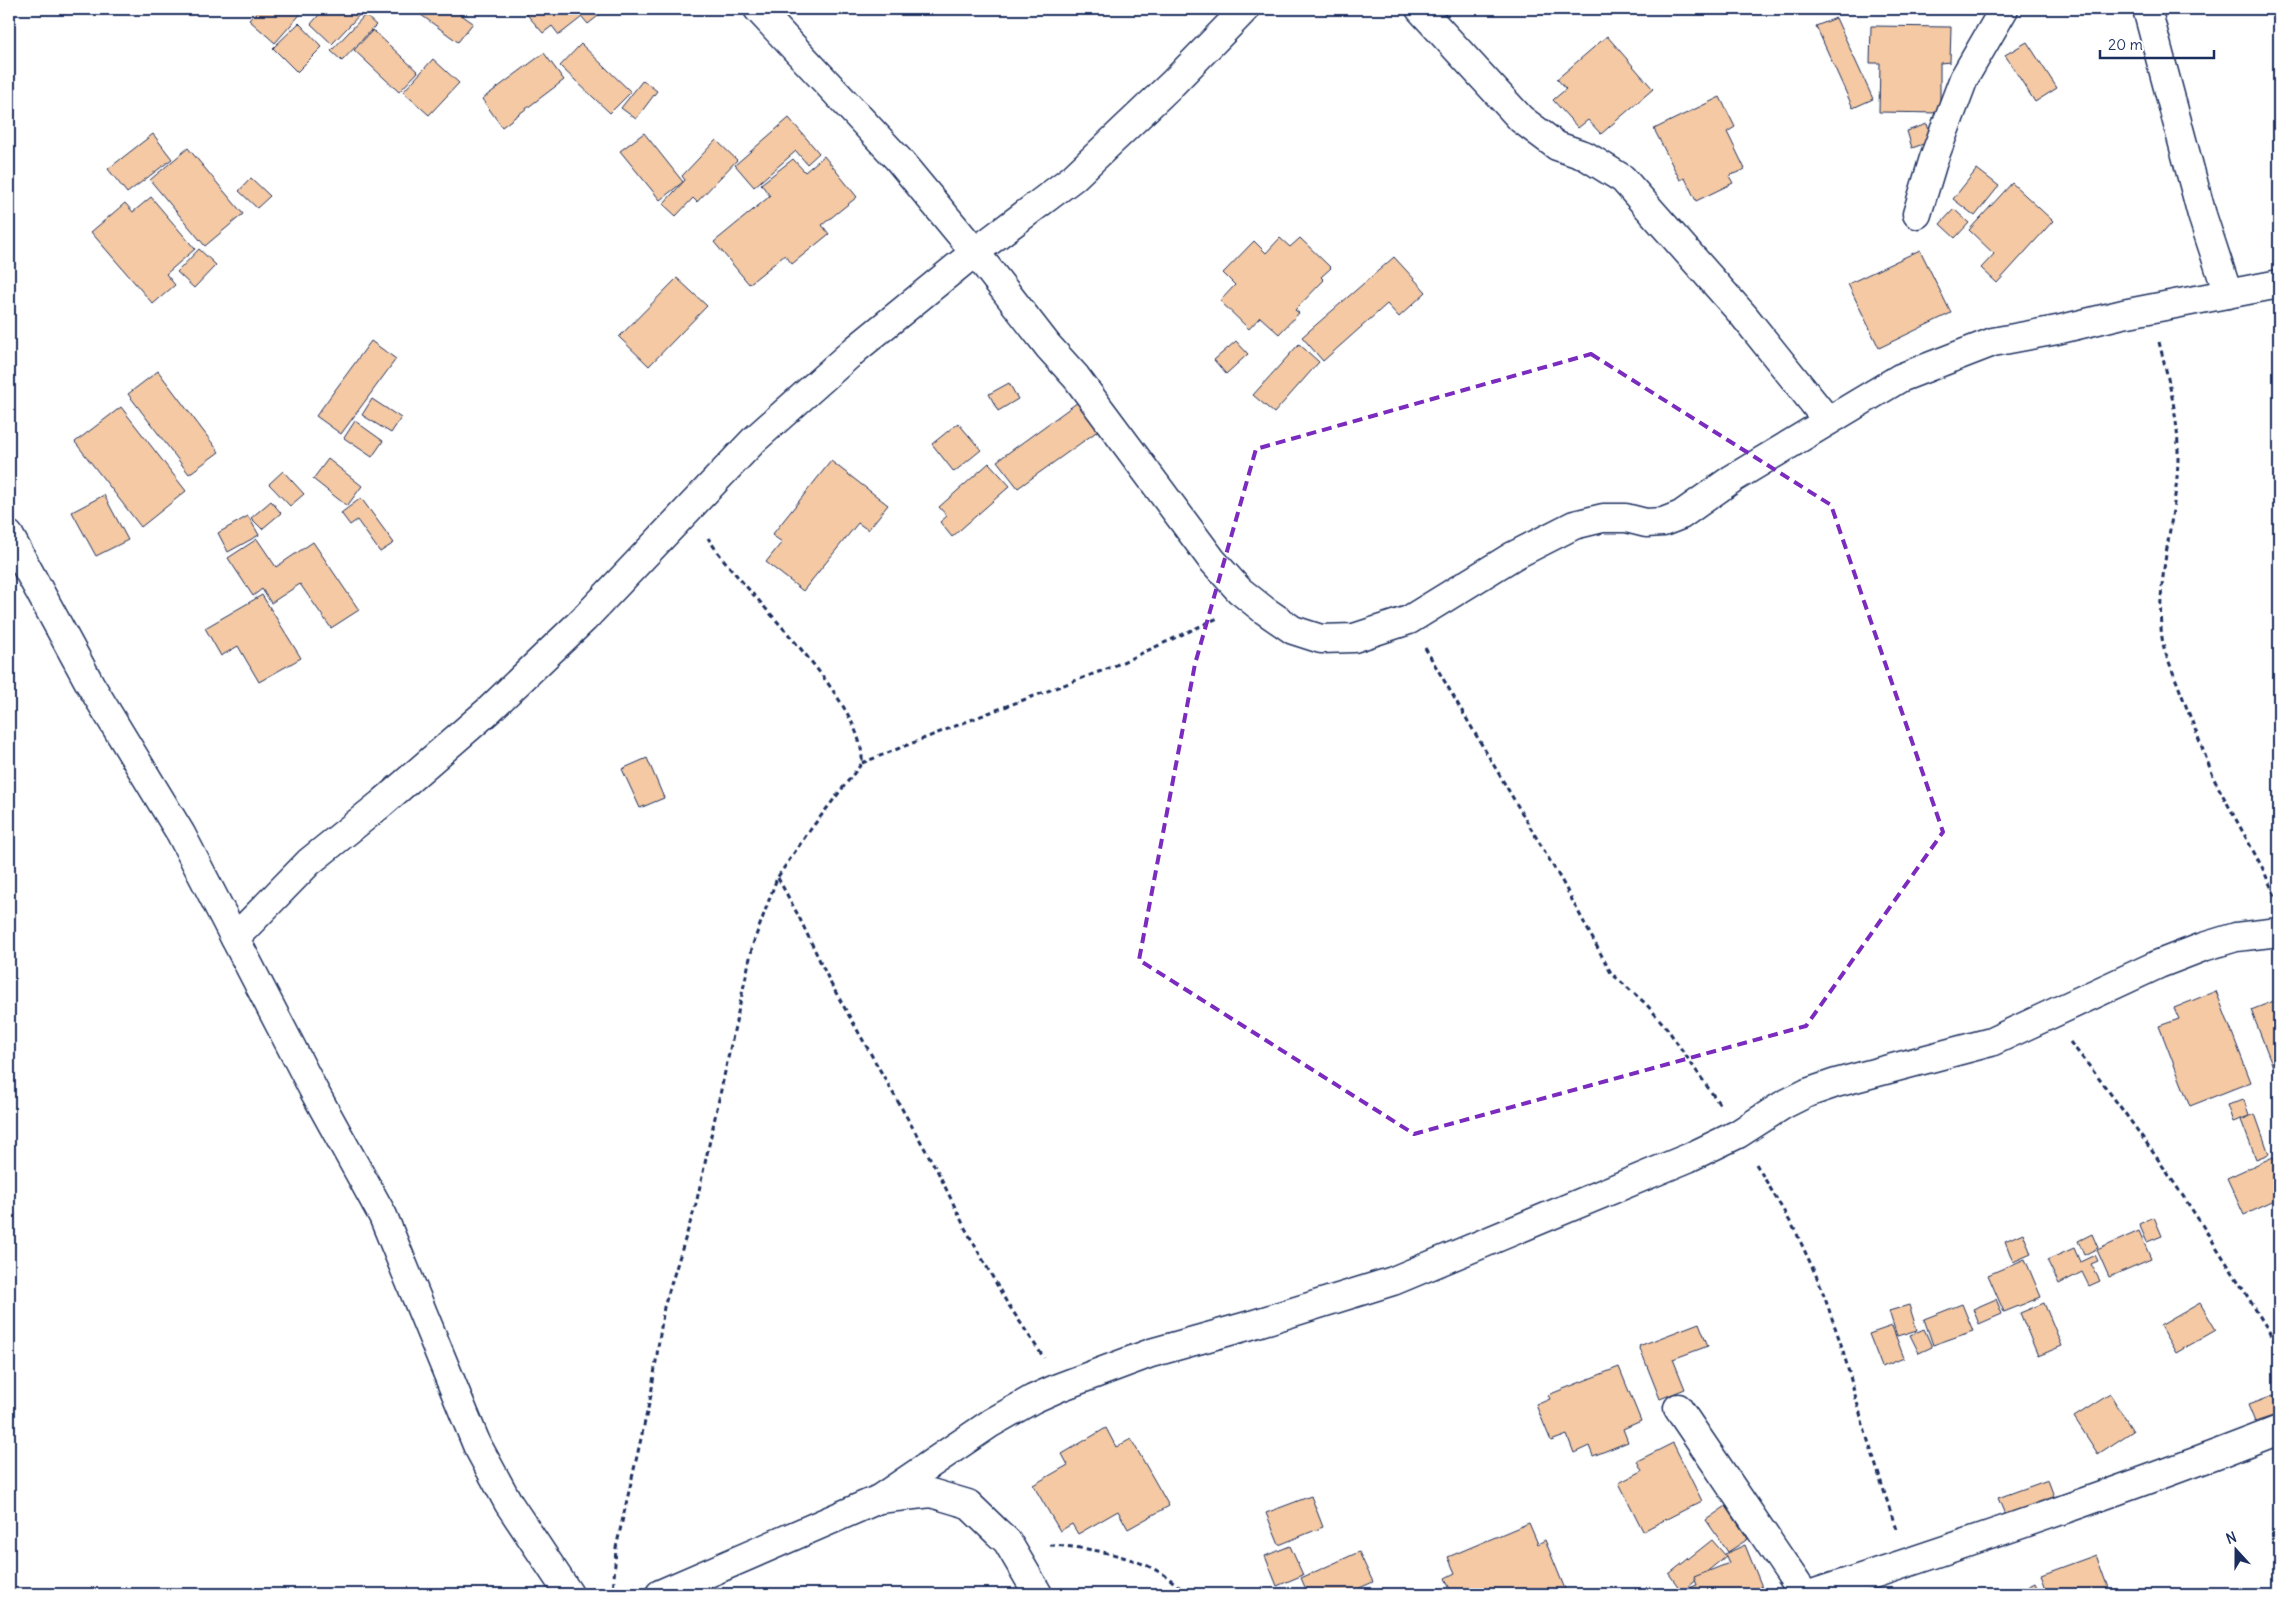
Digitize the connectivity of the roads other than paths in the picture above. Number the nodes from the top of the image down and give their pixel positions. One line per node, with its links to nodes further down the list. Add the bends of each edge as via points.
1 (758, 9): 7 (street, via 898,159)
2 (1245, 9): 7 (street, via 1073,178)
3 (1420, 9): 10 (street, via 1521,119 1557,146 1586,156 1623,179 1744,316)
4 (2004, 9): 6 (street, via 1964,78)
5 (2147, 9): 9 (street, via 2202,216)
6 (1917, 214)
7 (975, 252): 10 (street, via 1076,377 1212,560 1240,590 1293,630 1321,639 1354,638 1409,620 1513,556 1574,525 1603,518 1663,522 1682,515 1732,479); 13 (street, via 856,348 754,440 584,619 488,711 309,862)
8 (2279, 284): 9 (street)
9 (2228, 294): 10 (street, via 1993,342 1900,378)
10 (1828, 421)
11 (9, 535): 13 (street, via 90,684 181,834)
12 (2275, 932): 16 (street, via 2236,937 2159,964 1991,1042 1808,1093 1738,1134 1637,1181 1393,1281 1251,1326 1151,1352 1060,1386 991,1423)
13 (235, 938): 17 (street, via 383,1216 477,1445 509,1504)
14 (1678, 1408): 20 (street)
15 (2279, 1430): 21 (street, via 2204,1460)
16 (879, 1499): 18 (street); 19 (street, via 931,1493 968,1504 1007,1541)
17 (569, 1594)
18 (660, 1594)
19 (1038, 1594)
20 (1804, 1594)
21 (1812, 1594)

